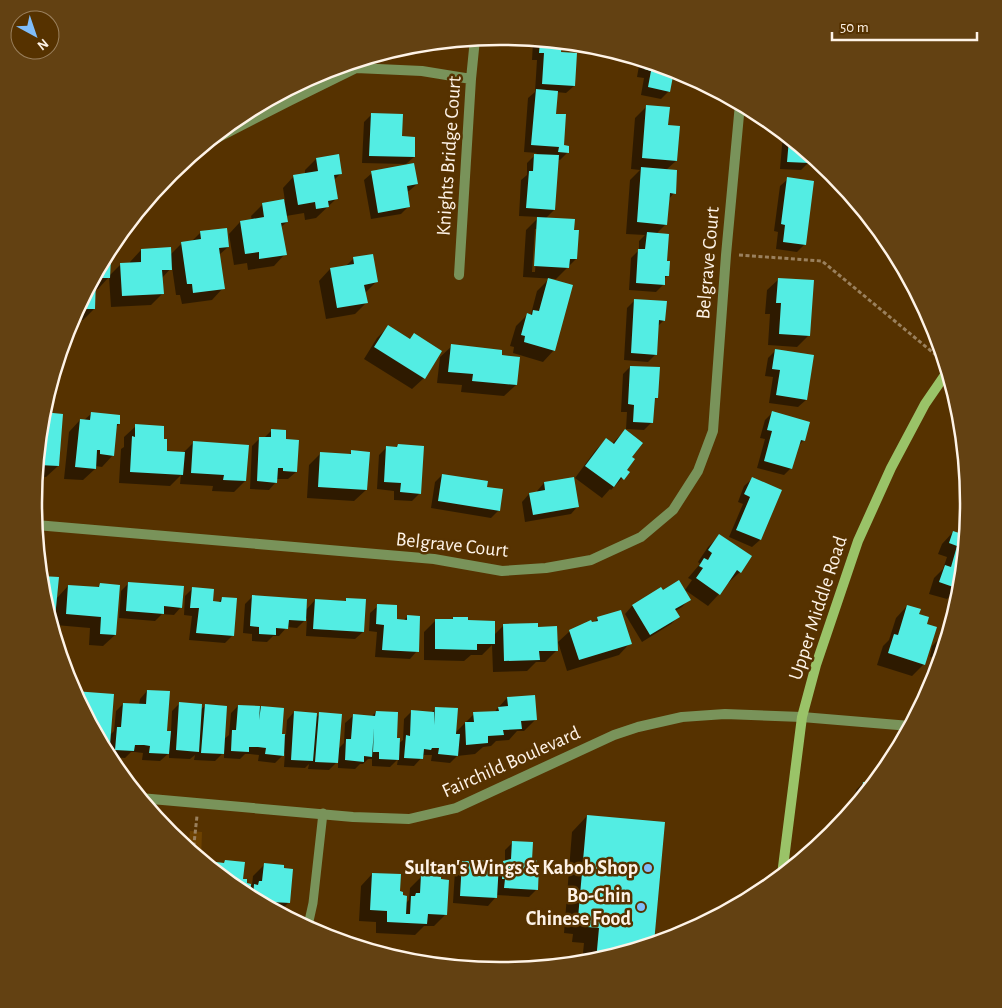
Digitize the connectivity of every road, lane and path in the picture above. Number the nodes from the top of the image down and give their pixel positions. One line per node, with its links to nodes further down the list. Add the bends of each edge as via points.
1 (474, 46): 4 (street, Knights Bridge Court)
2 (360, 68): 4 (street, via 422,71)
3 (347, 73): 6 (street)
4 (471, 79): 8 (street, Knights Bridge Court)
5 (739, 113): 7 (street, Belgrave Court)
6 (246, 123)
7 (726, 255): 9 (path, via 822,260); 11 (street, Belgrave Court, via 713,431 698,471 673,510 641,537 591,560 502,571 434,559)
8 (460, 276)
9 (934, 353)
10 (942, 379): 12 (street, Upper Middle Road, via 891,468 858,541)
11 (43, 526)
12 (802, 717): 13 (street, Fairchild Boulevard); 16 (street, Fairchild Boulevard, via 682,716 614,735 456,808 408,819); 18 (street, Upper Middle Road)
13 (902, 725)
14 (150, 799): 15 (street, Fairchild Boulevard)
15 (198, 802): 16 (street, Fairchild Boulevard); 17 (path)
16 (323, 814): 19 (lane)
17 (195, 845)
18 (783, 865)
19 (309, 920)

